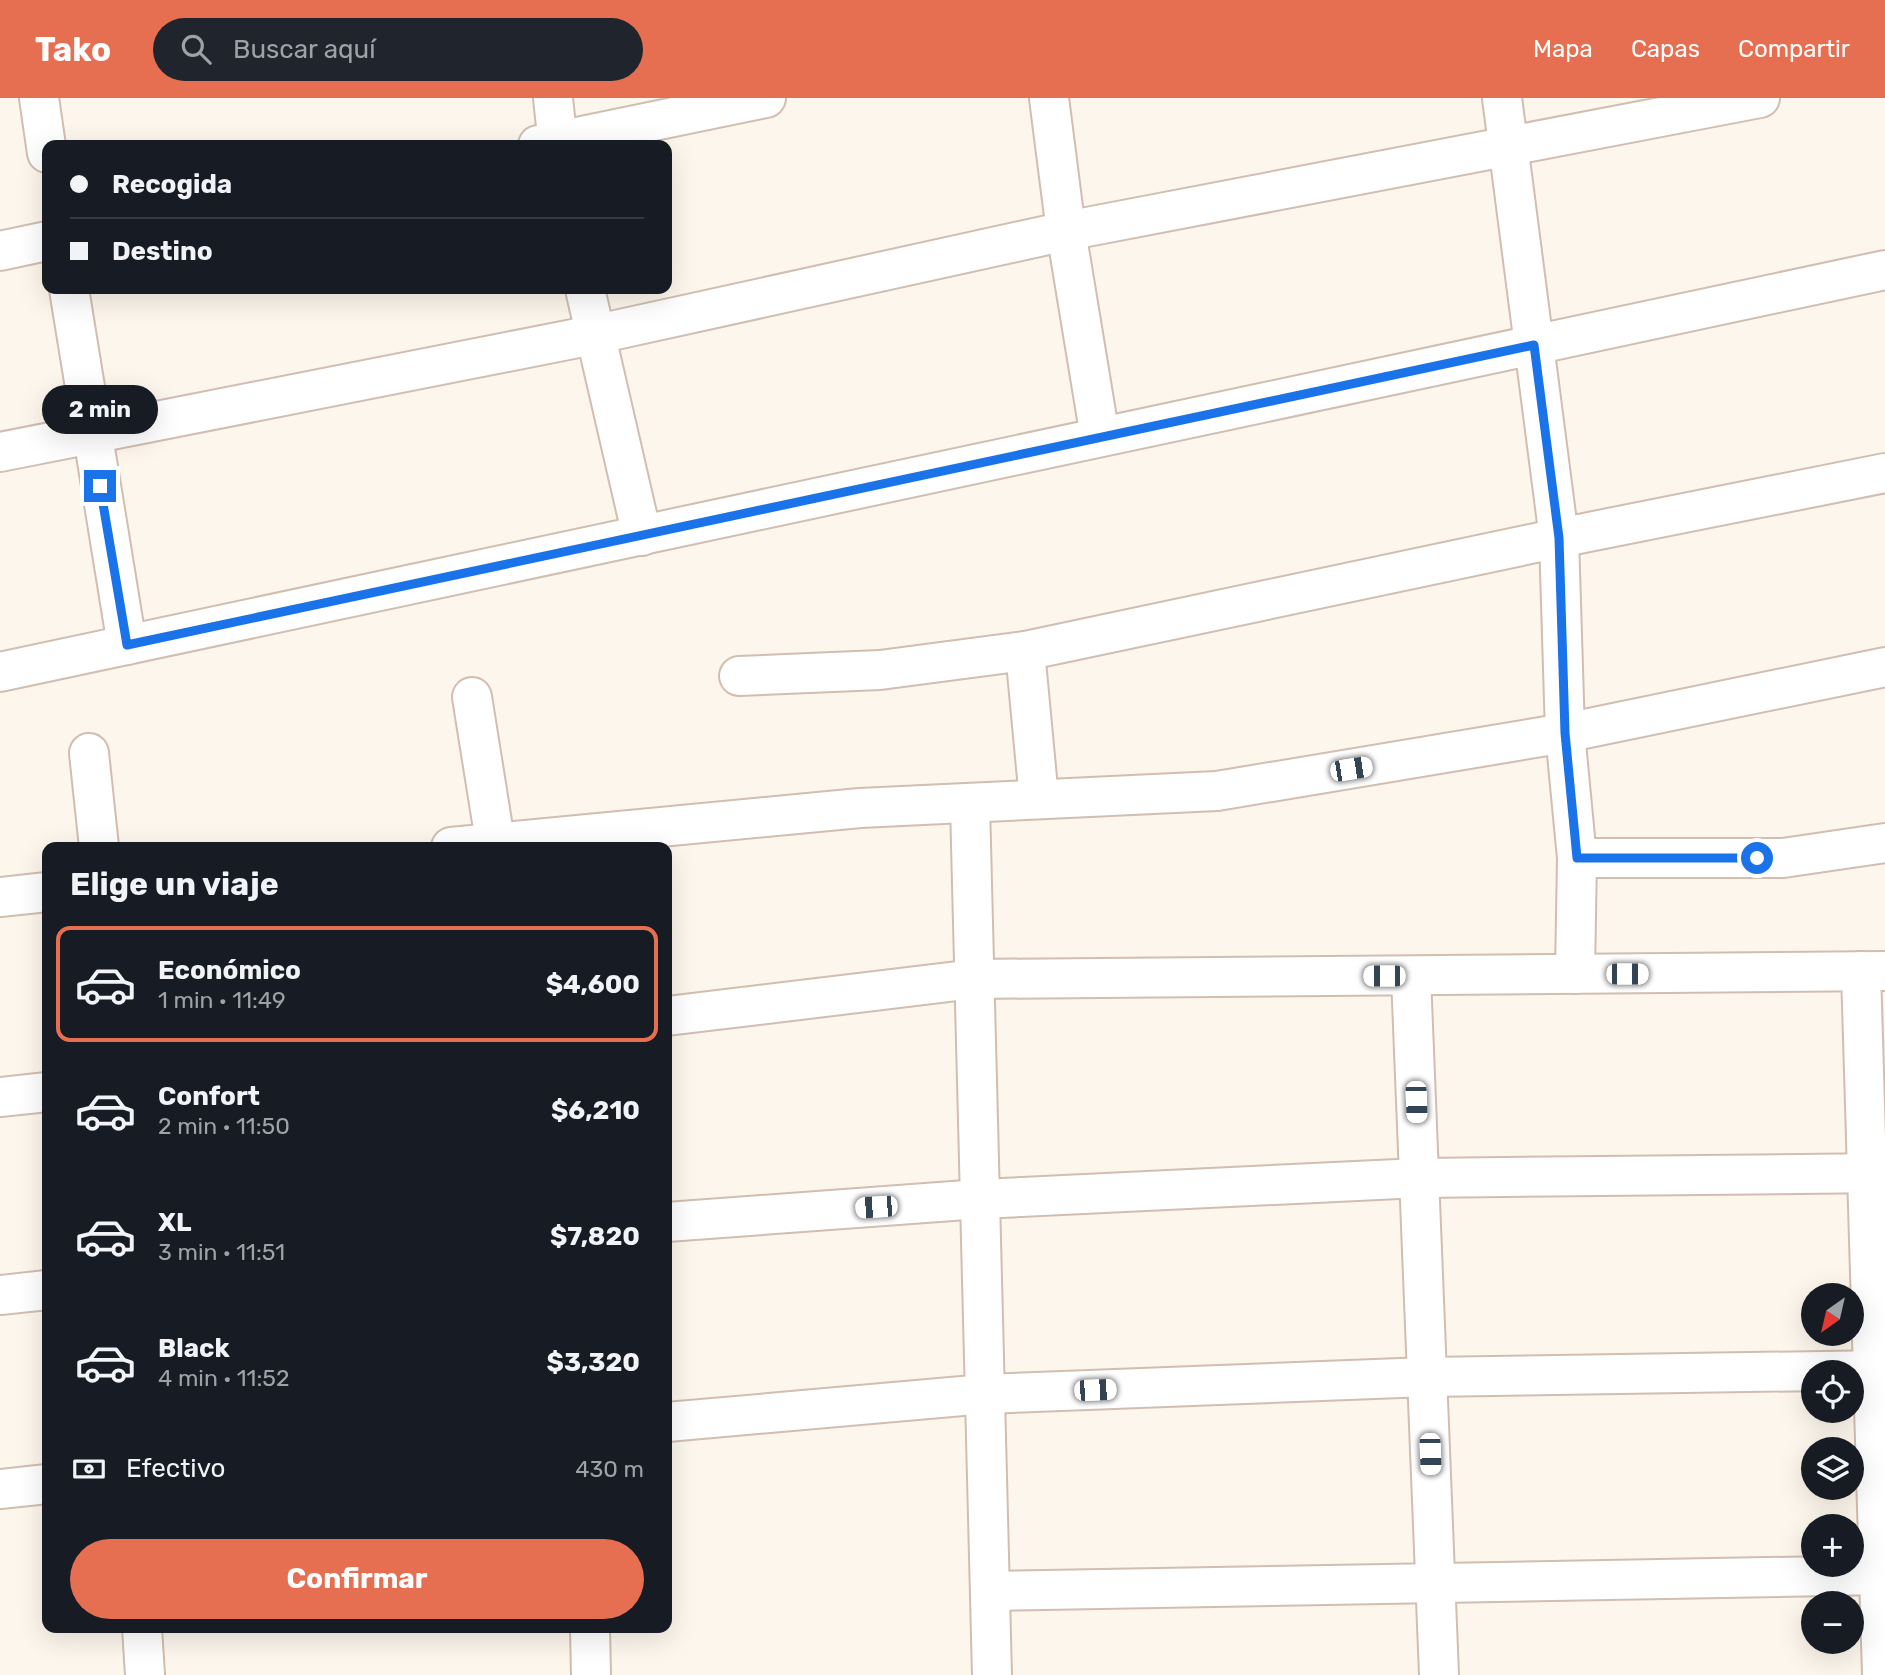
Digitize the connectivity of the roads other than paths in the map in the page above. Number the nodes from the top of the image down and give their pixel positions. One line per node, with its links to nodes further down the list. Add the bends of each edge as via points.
1 (38, 98): 7 (street)
2 (553, 98): 8 (street)
3 (766, 98): 9 (street)
4 (1049, 98): 11 (street)
5 (1502, 98): 10 (street)
6 (1760, 98): 10 (street)
7 (45, 140)
8 (551, 140)
9 (570, 140)
10 (1509, 147): 11 (street); 18 (street)
11 (1066, 231): 17 (street); 20 (street)
12 (42, 242): 13 (street)
13 (0, 251)
14 (1885, 270): 18 (street)
15 (70, 294): 19 (street)
16 (585, 294): 17 (street)
17 (593, 335): 19 (street); 23 (street)
18 (1534, 345): 20 (street); 24 (street)
19 (91, 433): 21 (street); 25 (street)
20 (1100, 438): 23 (street)
21 (0, 452)
22 (1885, 473): 24 (street)
23 (642, 536): 25 (street)
24 (1559, 538): 26 (street); 31 (street)
25 (127, 645): 28 (street)
26 (1024, 651): 29 (street, via 880,670); 33 (street)
27 (1885, 667): 31 (street)
28 (0, 672)
29 (739, 676)
30 (472, 697): 36 (street)
31 (1565, 733): 33 (street, via 1217,791); 39 (street)
32 (89, 753): 35 (street)
33 (1039, 799): 34 (street)
34 (970, 804): 37 (street, via 860,808); 45 (street)
35 (98, 842)
36 (496, 842)
37 (516, 842)
38 (1885, 843): 39 (street, via 1783,858)
39 (1577, 858): 43 (street)
40 (42, 893): 41 (street)
41 (0, 897)
42 (1873, 971): 43 (street); 49 (street)
43 (1575, 974): 44 (street)
44 (1411, 975): 45 (street); 50 (street)
45 (974, 979): 46 (street); 51 (street)
46 (672, 1015)
47 (42, 1093): 48 (street)
48 (0, 1097)
49 (1876, 1173): 50 (street); 55 (street)
50 (1419, 1178): 51 (street); 56 (street)
51 (980, 1199): 52 (street); 57 (street)
52 (672, 1223)
53 (42, 1291): 54 (street)
54 (0, 1295)
55 (1879, 1370): 56 (street); 61 (street)
56 (1427, 1377): 57 (street); 62 (street)
57 (985, 1394): 58 (street); 63 (street)
58 (672, 1422)
59 (42, 1485): 60 (street)
60 (0, 1489)
61 (1882, 1575): 62 (street); 70 (street)
62 (1436, 1583): 63 (street); 69 (street)
63 (990, 1591): 68 (street)
64 (142, 1633): 66 (street)
65 (590, 1633): 67 (street)
66 (145, 1675)
67 (592, 1675)
68 (992, 1675)
69 (1439, 1675)
70 (1882, 1675)

